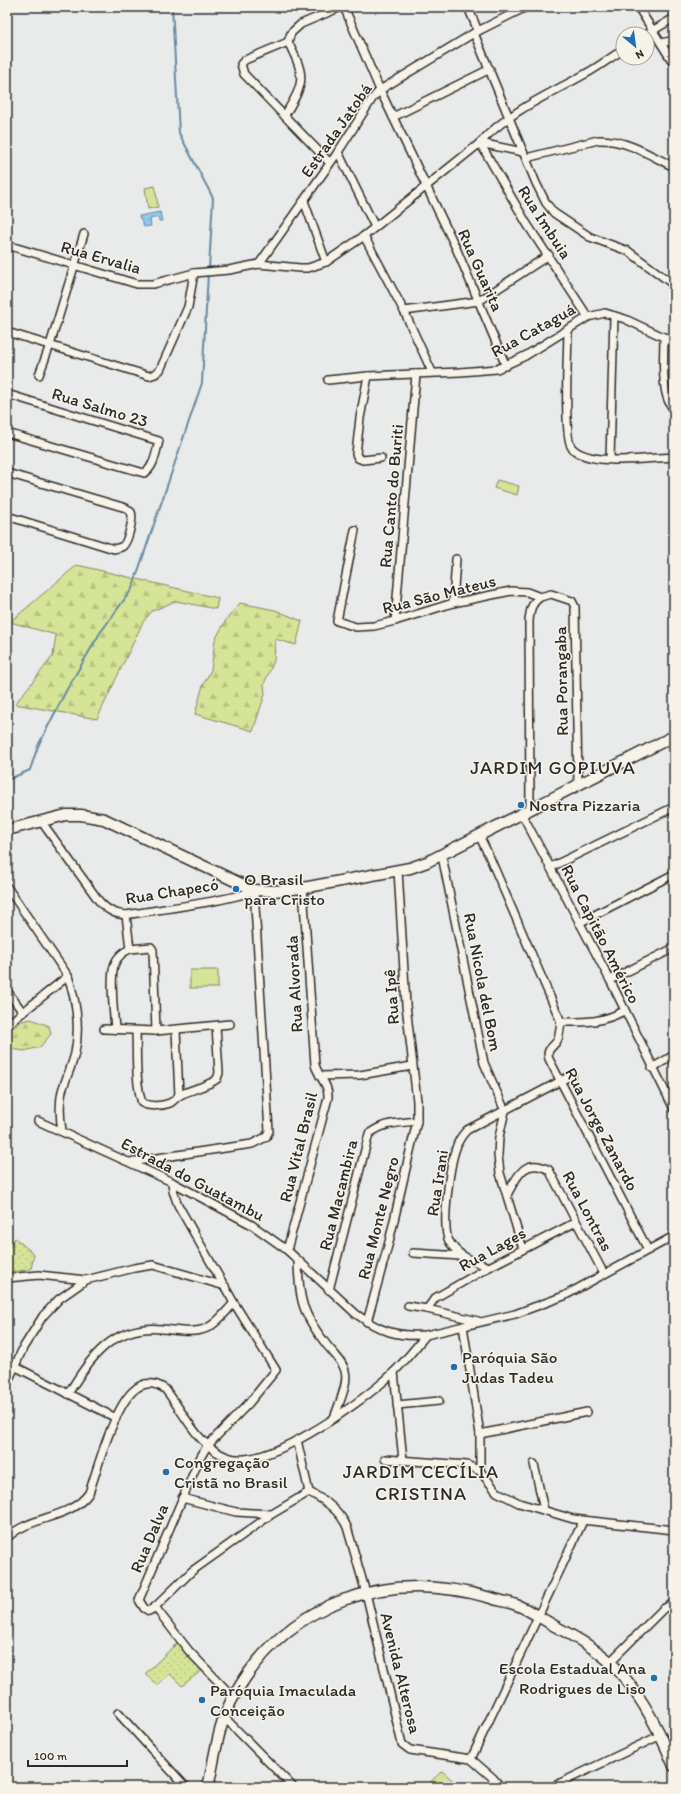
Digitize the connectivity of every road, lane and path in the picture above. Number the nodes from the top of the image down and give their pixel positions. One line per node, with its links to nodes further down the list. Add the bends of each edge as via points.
1 (341, 7): 12 (street, via 302,24 292,33)
2 (344, 7): 17 (street)
3 (468, 7): 9 (street)
4 (526, 7): 9 (street, Estrada Jatobá)
5 (638, 7): 7 (street)
6 (674, 18): 8 (street)
7 (647, 26)
8 (655, 29)
9 (476, 32): 16 (street); 17 (street, Estrada Jatobá)
10 (655, 37): 13 (street)
11 (674, 40): 13 (street)
12 (288, 42): 18 (street, via 302,76 301,86); 18 (street, via 241,64 244,74)
13 (662, 43): 15 (street)
14 (615, 55): 20 (street)
15 (674, 64)
16 (490, 69): 19 (street); 20 (street)
17 (380, 90): 19 (street, Rua Guarita); 22 (street, Estrada Jatobá, via 372,98)
18 (285, 116): 24 (street)
19 (394, 117): 26 (street, Rua Guarita)
20 (508, 117): 21 (street, via 492,129); 23 (street)
21 (480, 143): 23 (street); 26 (street); 32 (street, Rua Imbuia, via 527,224)
22 (338, 152): 24 (street, Estrada Jatobá); 28 (street)
23 (524, 155): 25 (street, via 598,140 611,140); 37 (street, via 541,195 554,213 590,237 628,251)
24 (330, 163): 27 (street, Estrada Jatobá)
25 (674, 167)
26 (426, 187): 28 (street); 38 (street, Rua Guarita)
27 (304, 201): 33 (street); 34 (street, Estrada Jatobá)
28 (375, 227): 30 (street)
29 (84, 234): 35 (street)
30 (364, 236): 33 (street); 39 (street)
31 (7, 245): 35 (street, Rua Ervalia)
32 (549, 255): 38 (street); 41 (street, Rua Imbuia)
33 (326, 262): 34 (street, via 308,268)
34 (259, 264): 36 (street, Rua Ervalia)
35 (74, 265): 36 (street, Rua Ervalia, via 136,284 153,284); 46 (street)
36 (194, 273): 46 (street, via 188,307 160,370 155,374 149,376)
37 (674, 285)
38 (479, 301): 39 (street); 47 (street, Rua Guarita)
39 (404, 311): 48 (street)
40 (614, 316): 41 (street, Rua Cataguá, via 605,313); 44 (street, Rua Cataguá); 58 (street)
41 (588, 317): 42 (street, Rua Cataguá)
42 (568, 329): 47 (street, Rua Cataguá); 58 (street, via 569,445 573,450 589,457)
43 (7, 332): 46 (street)
44 (664, 337): 45 (street, Rua Cataguá); 54 (street, via 664,381 667,401)
45 (674, 342)
46 (50, 345): 50 (street)
47 (506, 366): 48 (street, Rua Cataguá, via 486,371)
48 (432, 372): 49 (street, Rua Cataguá)
49 (416, 374): 51 (street, Rua Cataguá); 66 (street, Rua Canto do Buriti)
50 (39, 375)
51 (368, 376): 52 (street, Rua Cataguá); 57 (street, via 356,454 363,460)
52 (328, 380)
53 (7, 394): 55 (street, Rua Salmo 23, via 159,441 148,472 139,473)
54 (674, 409)
55 (7, 433)
56 (674, 457): 58 (street)
57 (381, 458)
58 (610, 459)
59 (7, 473): 60 (street, via 126,508 131,512 131,525 124,545 114,549)
60 (7, 516)
61 (355, 530): 66 (street, Rua São Mateus, via 337,621 356,627)
62 (456, 559): 65 (street)
63 (540, 597): 64 (street, Rua São Mateus, via 551,594); 65 (street, Rua São Mateus, via 527,592 511,591); 70 (street, via 533,602 529,621)
64 (572, 601): 68 (street, Rua Porangaba, via 575,607)
65 (453, 603): 66 (street, Rua São Mateus)
66 (396, 621)
67 (674, 736): 68 (main road)
68 (578, 785): 70 (main road)
69 (674, 807): 75 (street)
70 (526, 812): 73 (main road); 75 (street, Rua Capitão Américo)
71 (42, 821): 72 (main road); 80 (main road, via 66,815 104,819); 81 (street, Rua Chapecó, via 99,901 108,910)
72 (7, 830)
73 (479, 835): 74 (main road); 90 (street)
74 (442, 856): 76 (main road); 107 (street, Rua Nicola del Bom, via 484,1063)
75 (551, 867): 82 (street, Rua Capitão Américo)
76 (398, 870): 79 (main road); 100 (street, Rua Ipê)
77 (674, 874): 82 (street)
78 (7, 887): 85 (street)
79 (303, 888): 80 (main road); 103 (street, Rua Alvorada, via 312,1046 314,1065)
80 (254, 890): 81 (street, Rua Chapecó, via 223,899); 111 (street, via 269,1131 266,1137 252,1144)
81 (126, 915): 83 (street)
82 (579, 923): 86 (street, Rua Capitão Américo)
83 (130, 948): 95 (street, via 119,956 114,964); 98 (street, via 151,947 153,950)
84 (674, 948): 86 (street)
85 (68, 976): 88 (street); 110 (street, via 76,1013 77,1038 73,1062 62,1092)
86 (610, 980): 89 (street, Rua Capitão Américo)
87 (7, 990): 88 (street)
88 (22, 1011): 92 (street)
89 (624, 1011): 90 (street, via 601,1021); 101 (street, Rua Capitão Américo)
90 (561, 1022): 104 (street, Rua Jorge Zanardo, via 558,1039 550,1048 548,1055)
91 (230, 1024): 93 (street)
92 (7, 1025)
93 (216, 1026): 96 (street); 105 (street, via 220,1073 218,1079)
94 (104, 1029): 95 (street)
95 (114, 1029): 97 (street)
96 (176, 1030): 98 (street); 105 (street)
97 (136, 1031): 98 (street); 105 (street, via 142,1103 160,1106)
98 (156, 1031)
99 (674, 1055): 101 (street)
100 (412, 1066): 103 (street, via 360,1075); 109 (street, Rua Ipê)
101 (652, 1068): 106 (street, Rua Capitão Américo)
102 (572, 1075): 104 (street, Rua Irani)
103 (320, 1076): 117 (street, Rua Vital Brasil, via 329,1090 328,1098)
104 (561, 1081): 107 (street, Rua Irani); 118 (street, Rua Jorge Zanardo)
105 (179, 1096)
106 (674, 1109)
107 (505, 1111): 113 (street, via 498,1155 500,1173); 120 (street, Rua Irani, via 467,1130 456,1148 445,1223 449,1241)
108 (38, 1121): 110 (street, Estrada do Guatambu)
109 (417, 1121): 127 (street, Rua Macambira, via 387,1124 370,1134); 131 (street, Rua Monte Negro)
110 (62, 1131): 111 (street, Estrada do Guatambu)
111 (130, 1162): 112 (street, Estrada do Guatambu)
112 (172, 1182): 117 (street, Estrada do Guatambu, via 252,1225); 126 (street, via 178,1204)
113 (507, 1194): 114 (street, Rua Lontras, via 520,1172 535,1166 542,1167 549,1170); 116 (street)
114 (576, 1222): 116 (street, Rua Lages); 123 (street, Rua Lontras)
115 (674, 1236): 118 (street, Estrada do Guatambu)
116 (523, 1249): 122 (street, Rua Lages)
117 (287, 1250): 121 (street, Estrada do Guatambu)
118 (648, 1250): 123 (street, Estrada do Guatambu)
119 (413, 1253): 120 (street)
120 (460, 1256): 122 (street)
121 (298, 1262): 127 (street, Estrada do Guatambu); 143 (street, via 304,1310 346,1371)
122 (489, 1267): 130 (street, Rua Lages, via 435,1298)
123 (604, 1274): 132 (street, Estrada do Guatambu, via 564,1296 515,1314)
124 (7, 1278): 125 (street, via 39,1275)
125 (86, 1280): 126 (street, via 153,1265); 135 (street, via 59,1299 43,1316)
126 (225, 1286): 128 (street)
127 (329, 1290): 131 (street, Estrada do Guatambu)
128 (234, 1303): 138 (street, via 207,1328 186,1331 146,1329 113,1339 94,1355); 146 (street, Rua Dalva, via 276,1370 245,1408)
129 (408, 1306): 130 (street)
130 (427, 1309): 132 (street)
131 (368, 1322): 134 (street, Estrada do Guatambu, via 389,1333)
132 (481, 1322): 133 (street, Estrada do Guatambu)
133 (463, 1326): 134 (street, Estrada do Guatambu); 144 (street)
134 (426, 1335): 136 (street)
135 (14, 1366): 137 (street); 138 (street)
136 (394, 1372): 140 (street); 143 (street)
137 (7, 1384)
138 (68, 1394): 142 (street)
139 (439, 1401): 140 (street)
140 (397, 1405): 148 (street)
141 (587, 1412): 144 (street)
142 (116, 1418): 146 (street, via 131,1393 140,1385 158,1384 171,1396); 157 (street, via 84,1501 23,1527)
143 (334, 1419): 145 (street)
144 (480, 1434): 150 (street)
145 (296, 1440): 146 (street, via 257,1457 240,1460 228,1458); 151 (street)
146 (207, 1446): 152 (street, Rua Dalva)
147 (385, 1459): 148 (street)
148 (403, 1460): 150 (street, via 462,1464)
149 (534, 1464): 153 (street)
150 (480, 1471): 153 (street, via 504,1497)
151 (310, 1492): 154 (street); 158 (street, Avenida Alterosa, via 322,1498 344,1519)
152 (182, 1498): 154 (street, via 236,1512); 160 (street, Rua Dalva, via 139,1600 146,1610)
153 (544, 1510): 155 (street)
154 (272, 1514): 160 (street, via 192,1571)
155 (583, 1521): 156 (street); 161 (street)
156 (674, 1530)
157 (7, 1538)
158 (366, 1593): 161 (main road, via 406,1586 453,1589 518,1606); 163 (main road, via 324,1609 294,1626 274,1642); 167 (street, Avenida Alterosa, via 402,1744 410,1750)
159 (674, 1603): 162 (street, via 663,1609)
160 (155, 1607): 163 (street, via 189,1651)
161 (538, 1617): 162 (main road, via 584,1642); 167 (street)
162 (610, 1662): 166 (main road, via 632,1687)
163 (233, 1697): 165 (main road)
164 (118, 1713): 169 (street)
165 (224, 1718): 170 (main road); 171 (street)
166 (661, 1735): 168 (main road); 173 (street)
167 (471, 1759): 172 (street)
168 (674, 1766)
169 (186, 1787)
170 (208, 1787)
171 (293, 1787)
172 (501, 1787)
173 (552, 1787)

